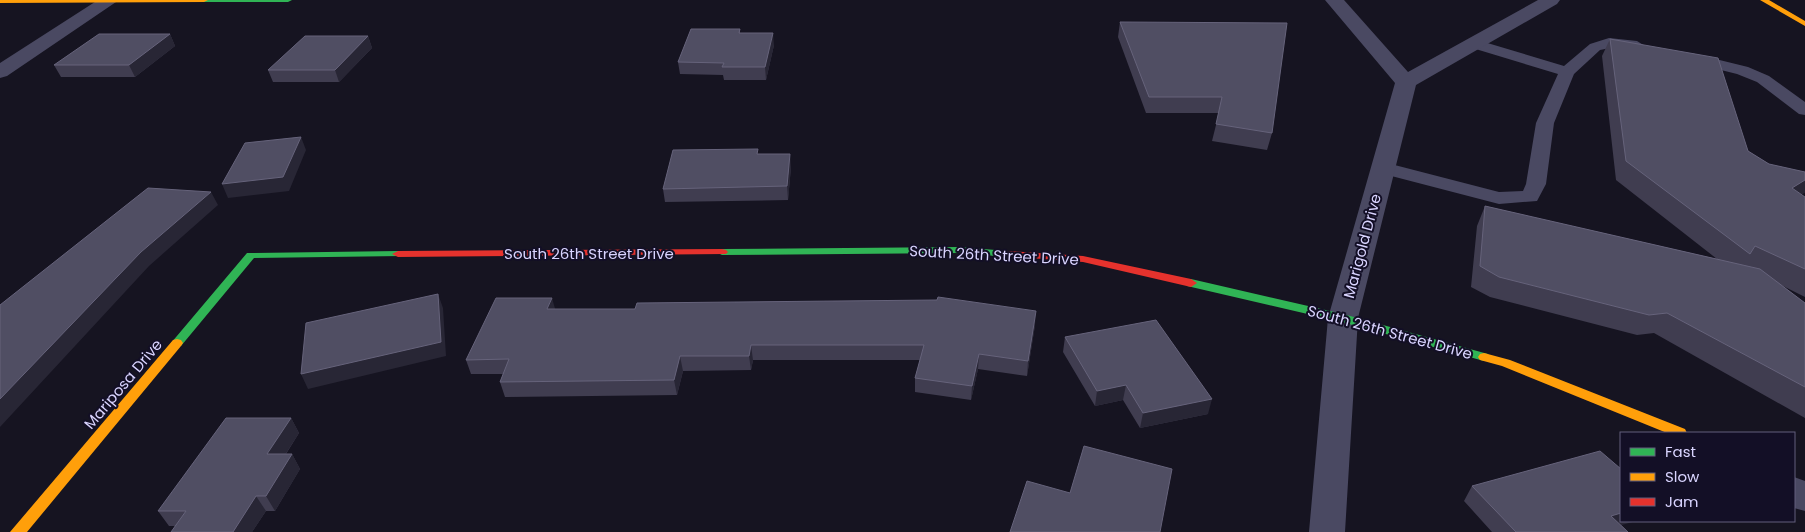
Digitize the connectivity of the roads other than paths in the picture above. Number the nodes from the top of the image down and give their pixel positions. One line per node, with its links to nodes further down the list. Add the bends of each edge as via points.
1 (110, 0): 2 (street); 6 (street); 11 (street)
2 (288, 0)
3 (1334, 0): 13 (street)
4 (1551, 0): 8 (street)
5 (1764, 0): 7 (street)
6 (0, 1)
7 (1805, 24)
8 (1474, 44): 12 (lane); 13 (street)
9 (1656, 50): 12 (lane, via 1609,43 1595,46)
10 (1675, 54): 14 (lane, via 1742,70 1763,79)
11 (0, 72)
12 (1566, 72): 15 (lane, via 1545,123 1536,184 1530,197 1499,198)
13 (1406, 82): 15 (street, Marigold Drive)
14 (1805, 110)
15 (1383, 168): 17 (street, Marigold Drive)
16 (251, 255): 17 (street, South 26th Street Drive, via 959,250 1083,260); 19 (street, Mariposa Drive)
17 (1343, 318): 18 (street, South 26th Street Drive, via 1506,363); 20 (street, Marigold Drive)
18 (1678, 432)
19 (18, 532)
20 (1326, 532)

